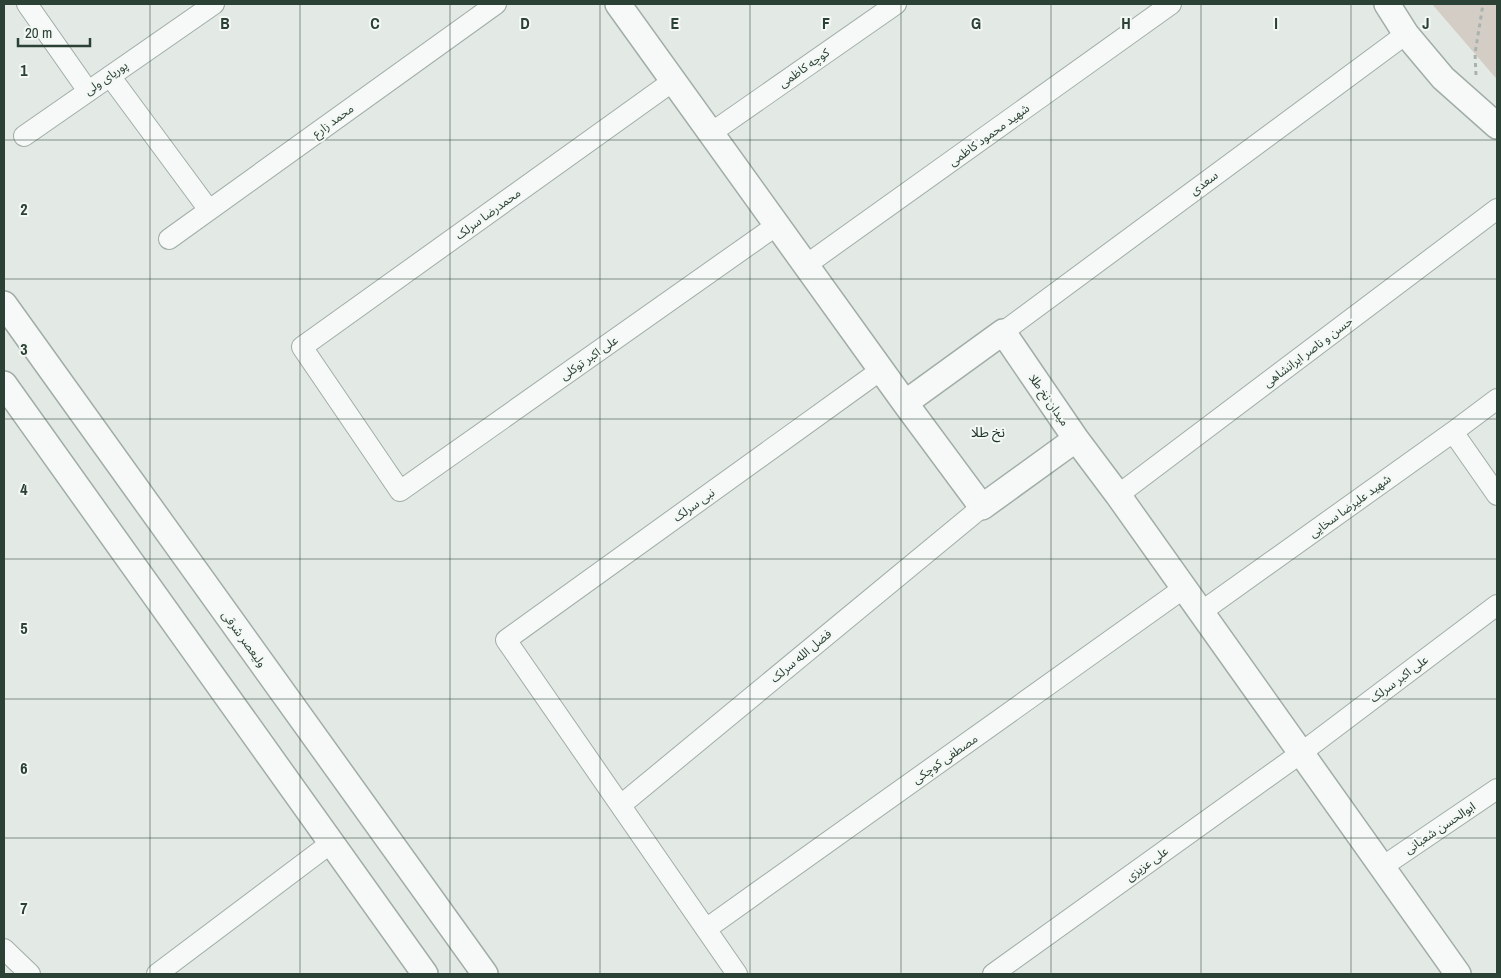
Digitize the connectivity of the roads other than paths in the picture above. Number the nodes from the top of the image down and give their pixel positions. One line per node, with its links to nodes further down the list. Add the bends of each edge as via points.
1 (27, 4): 11 (street)
2 (214, 4): 9 (street, پوریای ولی)
3 (496, 4): 16 (street, محمد زارع)
4 (618, 4): 10 (street)
5 (896, 4): 13 (street, کوچه کاظمی)
6 (1171, 4): 19 (street, شهید محمود کاظمی)
7 (1387, 4): 8 (street)
8 (1406, 34): 12 (street, via 1443,78); 21 (street, سعدی)
9 (110, 76): 11 (street, پوریای ولی); 16 (street)
10 (673, 81): 13 (street); 28 (street, محمدرضا سرلک, via 302,347)
11 (88, 91): 14 (street, پوریای ولی)
12 (1497, 126)
13 (711, 133): 17 (street)
14 (24, 136)
15 (1497, 209): 29 (street, حسن و ناصر ایرانشاهی)
16 (209, 210): 18 (street, محمد زارع)
17 (777, 225): 19 (street); 28 (street, علی اکبر توکلی)
18 (169, 239)
19 (806, 265): 22 (street)
20 (4, 304): 45 (street, ولیعصر شرقی)
21 (1003, 332): 25 (street); 27 (street, میدان نخ طلا)
22 (881, 370): 25 (street); 37 (street, نبی سرلک, via 506,640)
23 (4, 384): 38 (street)
24 (1497, 399): 26 (street, شهید علیرضا سخایی)
25 (905, 403): 31 (street)
26 (1453, 432): 30 (street); 34 (street, شهید علیرضا سخایی)
27 (1076, 439): 29 (street); 31 (street, میدان نخ طلا)
28 (400, 492)
29 (1118, 494): 32 (street)
30 (1497, 495)
31 (982, 507): 37 (street, فضل الله سرلک)
32 (1184, 588): 34 (street); 40 (street, مصطفی کوچکی)
33 (1497, 605): 35 (street, علی اکبر سرلک)
34 (1201, 612): 35 (street)
35 (1301, 753): 39 (street); 47 (street, علی عزیزی)
36 (1497, 789): 39 (street, ابوالحسن شعبانی)
37 (621, 806): 40 (street)
38 (331, 843): 43 (street); 44 (street)
39 (1382, 867): 48 (street)
40 (706, 929): 46 (street)
41 (4, 949): 42 (street)
42 (30, 974)
43 (157, 974)
44 (425, 974)
45 (485, 974)
46 (737, 974)
47 (993, 974)
48 (1458, 974)

